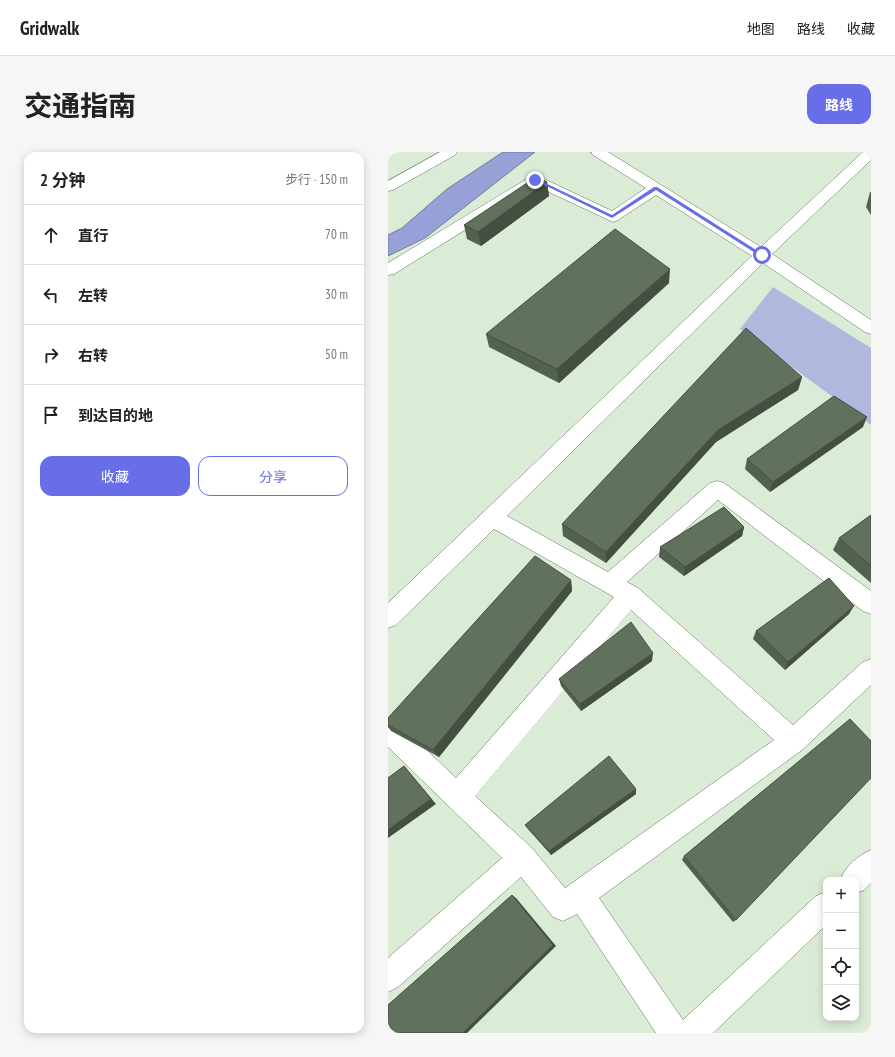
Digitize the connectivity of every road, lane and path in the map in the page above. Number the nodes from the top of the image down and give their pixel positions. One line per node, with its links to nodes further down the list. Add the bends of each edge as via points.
1 (450, 152): 4 (street)
2 (598, 152): 5 (street)
3 (871, 152): 6 (street)
4 (390, 184)
5 (656, 188): 6 (street); 7 (street, via 612,216 535,180)
6 (762, 255): 8 (street); 9 (street)
7 (388, 270)
8 (871, 328)
9 (491, 517): 10 (street); 12 (street)
10 (620, 589): 11 (street, via 717,489); 15 (street); 16 (street)
11 (871, 604)
12 (388, 618)
13 (871, 670): 15 (street)
14 (388, 730): 16 (street)
15 (793, 741): 20 (street)
16 (457, 797): 17 (street)
17 (522, 858): 20 (street, via 563,907); 22 (street)
18 (871, 864): 19 (street)
19 (857, 877)
20 (580, 895): 23 (street)
21 (823, 909): 24 (street)
22 (388, 977)
23 (674, 1033)
24 (691, 1033)

